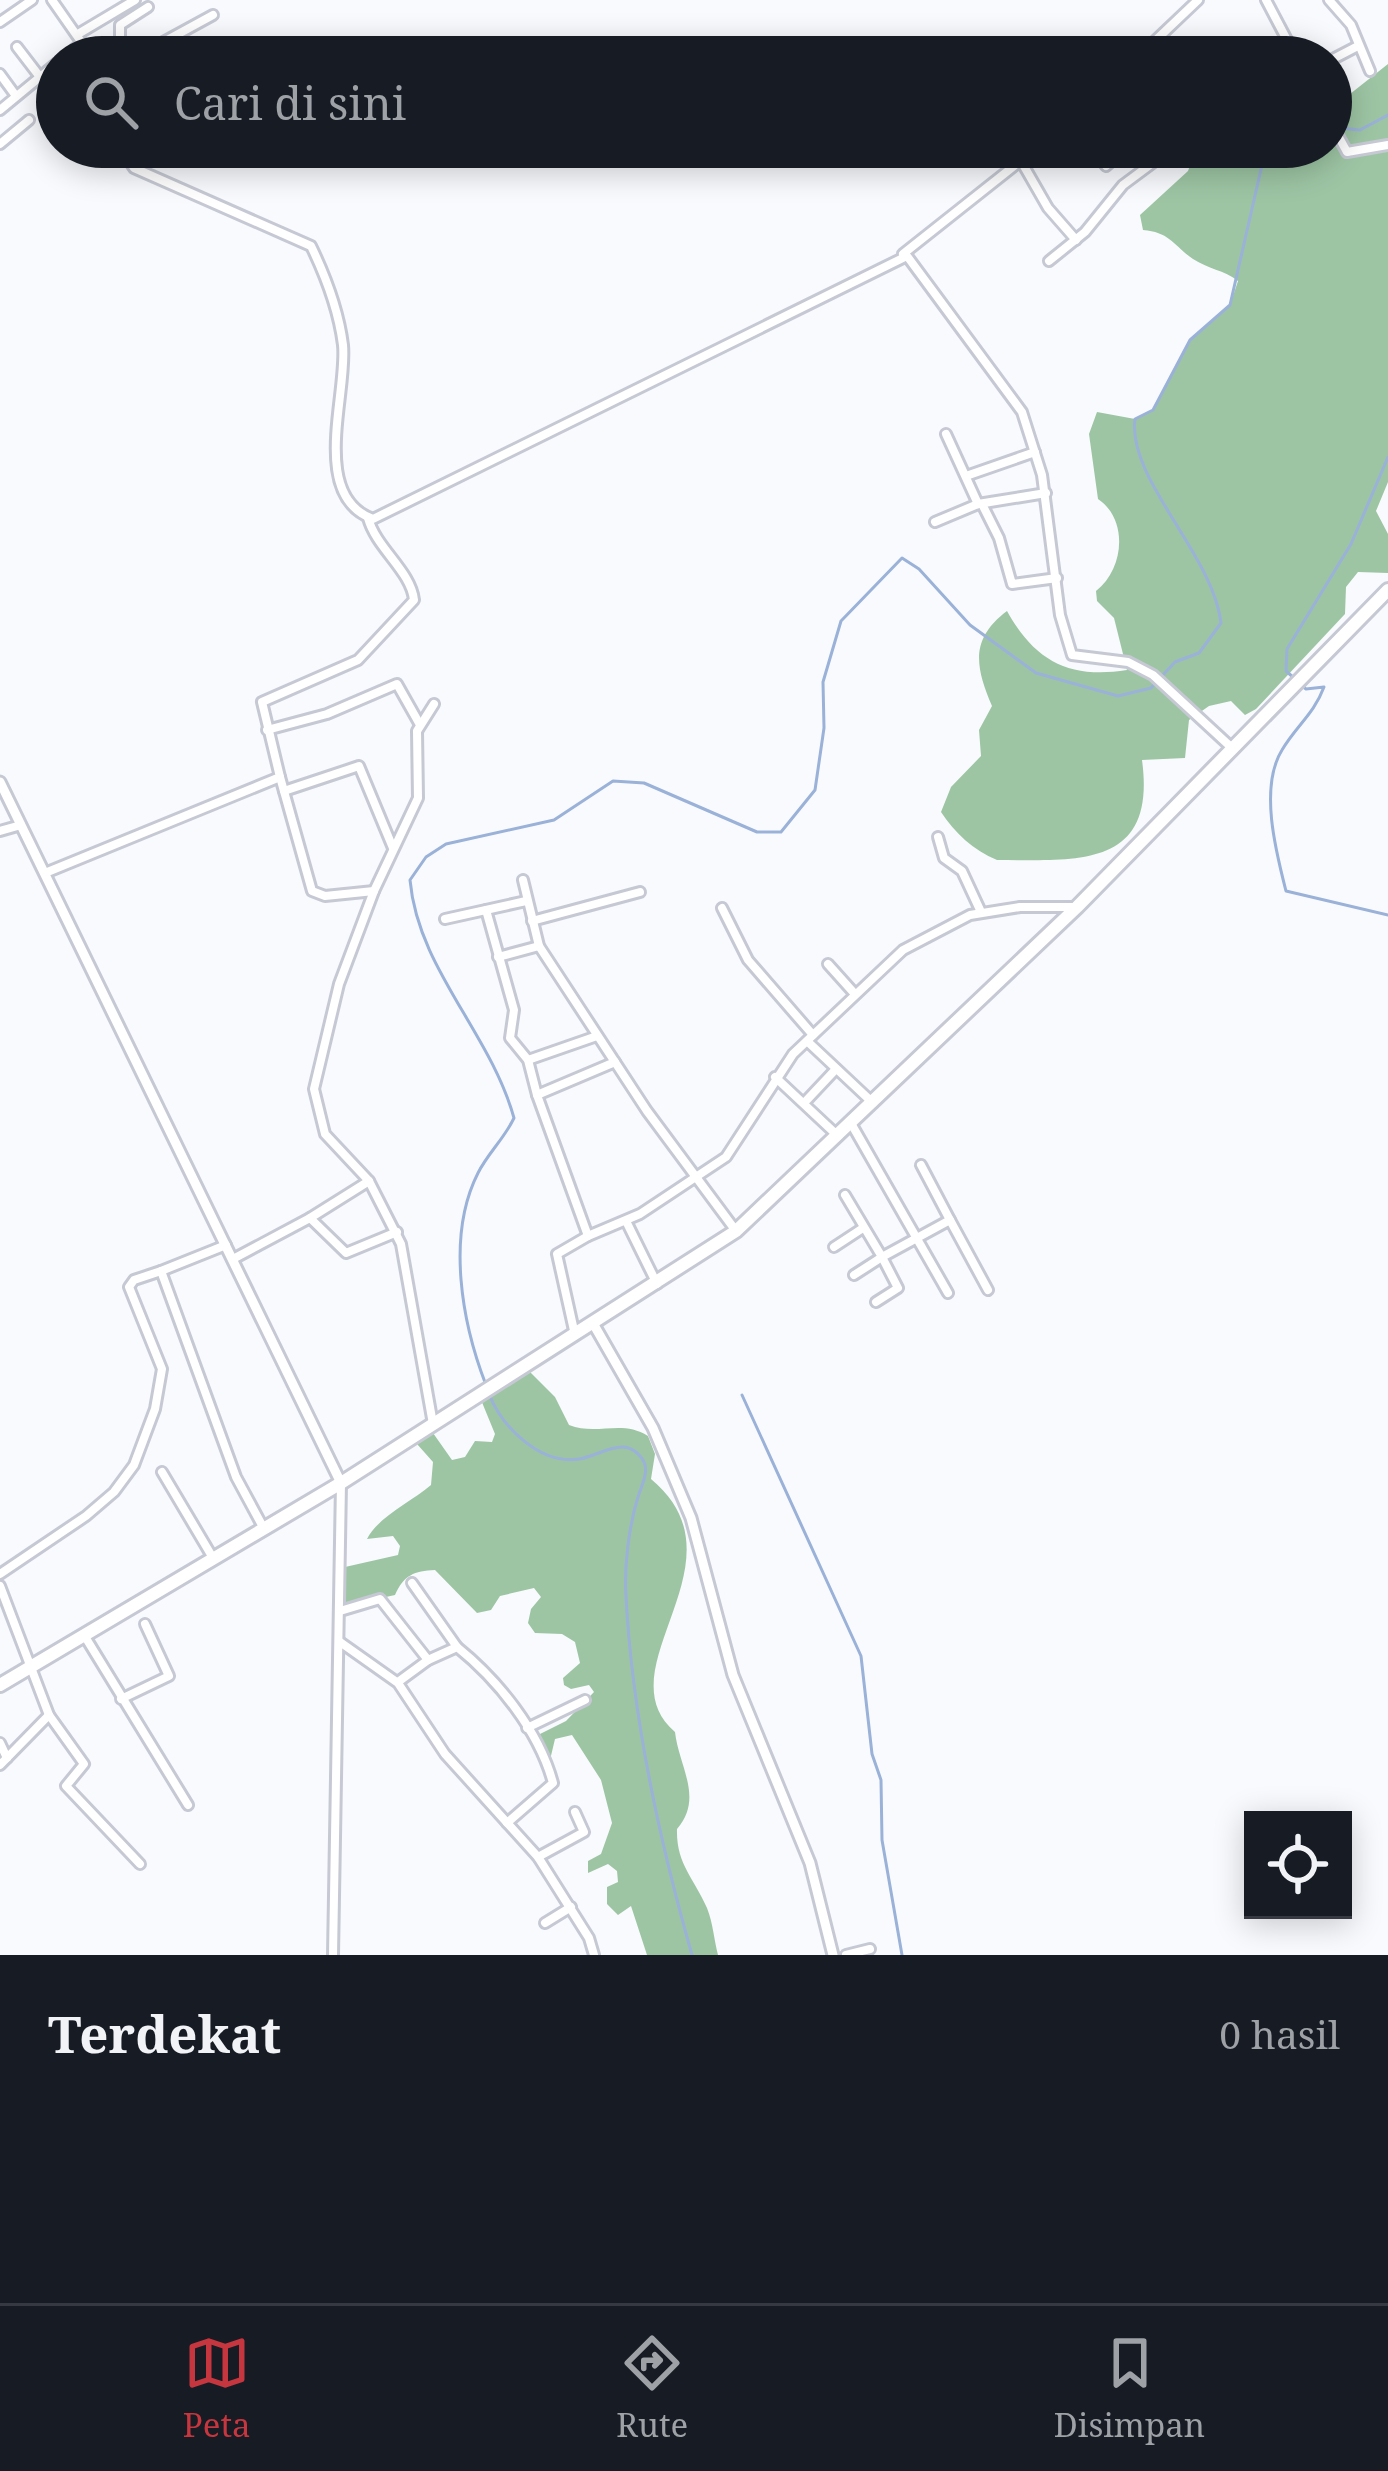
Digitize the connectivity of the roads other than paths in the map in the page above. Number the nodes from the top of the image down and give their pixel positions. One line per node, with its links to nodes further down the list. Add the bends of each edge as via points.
1 (32, 0): 9 (street)
2 (52, 0): 10 (street)
3 (135, 0): 11 (street)
4 (1198, 0): 14 (street)
5 (1266, 0): 15 (street)
6 (1329, 0): 17 (street, via 1351,25)
7 (148, 7): 12 (street, via 120,25)
8 (213, 15): 13 (street)
9 (0, 22)
10 (79, 36)
11 (83, 36)
12 (120, 36)
13 (174, 36)
14 (1163, 36)
15 (1285, 36)
16 (16, 47): 20 (street)
17 (1356, 47): 18 (street); 19 (street)
18 (1352, 49)
19 (1370, 71)
20 (36, 72)
21 (0, 74): 23 (street)
22 (36, 80): 23 (street)
23 (16, 96): 24 (street)
24 (0, 110)
25 (29, 120): 26 (street)
26 (0, 144)
27 (1388, 145): 28 (street)
28 (1352, 151)
29 (134, 168): 41 (street, via 311,246 342,343 340,478)
30 (1012, 168): 34 (street)
31 (1025, 168): 33 (street)
32 (1148, 168): 33 (street, via 1106,201)
33 (1076, 240): 35 (street)
34 (902, 255): 37 (street, via 1009,388); 41 (street)
35 (1048, 261)
36 (946, 434): 38 (street)
37 (1035, 452): 38 (street); 39 (street)
38 (966, 476): 40 (street)
39 (1046, 493): 40 (street); 43 (street)
40 (980, 505): 42 (street); 43 (street, via 1012,584)
41 (368, 518): 47 (street, via 413,588 411,607 358,660 262,702)
42 (935, 522)
43 (1057, 578): 48 (street, via 1072,655 1128,662 1153,676)
44 (1388, 590): 48 (main road)
45 (434, 704): 46 (street)
46 (419, 723): 47 (street, via 397,684); 55 (street, via 418,798)
47 (266, 730): 49 (street)
48 (1233, 748): 61 (main road)
49 (280, 777): 51 (street); 56 (street)
50 (0, 782): 52 (street)
51 (284, 791): 55 (street, via 359,766); 58 (street, via 312,891)
52 (21, 825): 53 (street); 56 (street)
53 (0, 831)
54 (938, 837): 64 (street)
55 (394, 850): 58 (street)
56 (45, 873): 94 (street)
57 (523, 880): 60 (street)
58 (374, 891): 84 (street, via 339,984 314,1089 325,1134)
59 (640, 892): 66 (street)
60 (526, 901): 63 (street); 66 (street)
61 (1077, 907): 64 (street); 79 (main road)
62 (722, 908): 72 (street, via 748,960)
63 (486, 910): 65 (street); 68 (street)
64 (981, 912): 70 (street, via 903,950)
65 (445, 920)
66 (532, 921): 67 (street)
67 (538, 946): 68 (street); 71 (street)
68 (498, 957): 73 (street, via 514,1010 510,1038)
69 (828, 964): 70 (street)
70 (854, 993): 72 (street)
71 (597, 1036): 73 (street); 74 (street)
72 (810, 1038): 75 (street); 76 (street)
73 (528, 1060): 77 (street)
74 (615, 1062): 77 (street); 83 (street)
75 (836, 1069): 78 (street); 79 (street)
76 (775, 1077): 78 (street); 83 (street, via 740,1140)
77 (537, 1094): 92 (street)
78 (804, 1103): 81 (street)
79 (874, 1104): 80 (main road)
80 (852, 1125): 81 (main road); 93 (street)
81 (839, 1137): 90 (main road)
82 (921, 1165): 87 (street)
83 (698, 1180): 88 (street); 90 (street)
84 (369, 1181): 86 (street); 91 (street)
85 (845, 1195): 89 (street)
86 (310, 1218): 91 (street, via 346,1252); 97 (street)
87 (950, 1220): 93 (street); 101 (street)
88 (626, 1221): 92 (street); 100 (street)
89 (863, 1228): 95 (street); 96 (street)
90 (736, 1231): 100 (main road)
91 (397, 1232): 106 (street)
92 (588, 1236): 105 (street, via 557,1254)
93 (918, 1237): 96 (street); 102 (street)
94 (226, 1245): 97 (street); 98 (street)
95 (834, 1247)
96 (882, 1257): 99 (street); 103 (street, via 898,1288)
97 (233, 1259): 108 (street)
98 (161, 1270): 109 (street, via 236,1477); 111 (street, via 129,1288 162,1369 134,1465 86,1516)
99 (854, 1275)
100 (658, 1285): 104 (main road)
101 (988, 1289)
102 (948, 1292)
103 (876, 1302)
104 (594, 1325): 105 (main road); 139 (street, via 691,1518 733,1675 811,1863)
105 (575, 1337): 106 (main road)
106 (433, 1425): 108 (main road)
107 (163, 1472): 110 (street)
108 (341, 1483): 109 (main road); 114 (street)
109 (264, 1529): 110 (main road)
110 (213, 1558): 116 (main road)
111 (0, 1574)
112 (412, 1583): 118 (street)
113 (0, 1586): 120 (street)
114 (340, 1611): 117 (street); 119 (street, via 380,1599)
115 (145, 1624): 123 (street, via 169,1676)
116 (84, 1635): 120 (main road); 123 (street)
117 (340, 1642): 121 (street); 137 (street)
118 (457, 1647): 119 (street); 126 (street, via 484,1669)
119 (428, 1660): 121 (street)
120 (30, 1666): 122 (main road); 125 (street)
121 (398, 1683): 131 (street, via 445,1754)
122 (0, 1685)
123 (121, 1699): 129 (street)
124 (585, 1700): 126 (street)
125 (49, 1715): 128 (street); 133 (street, via 84,1764 66,1786)
126 (526, 1727): 131 (street, via 553,1783)
127 (0, 1743): 128 (street)
128 (4, 1762)
129 (188, 1805)
130 (575, 1813): 132 (street, via 584,1832)
131 (507, 1822): 132 (street)
132 (538, 1857): 134 (street)
133 (140, 1864)
134 (572, 1907): 135 (street); 138 (street)
135 (545, 1923)
136 (870, 1949): 140 (street)
137 (333, 1955)
138 (594, 1955)
139 (833, 1955)
140 (846, 1955)

